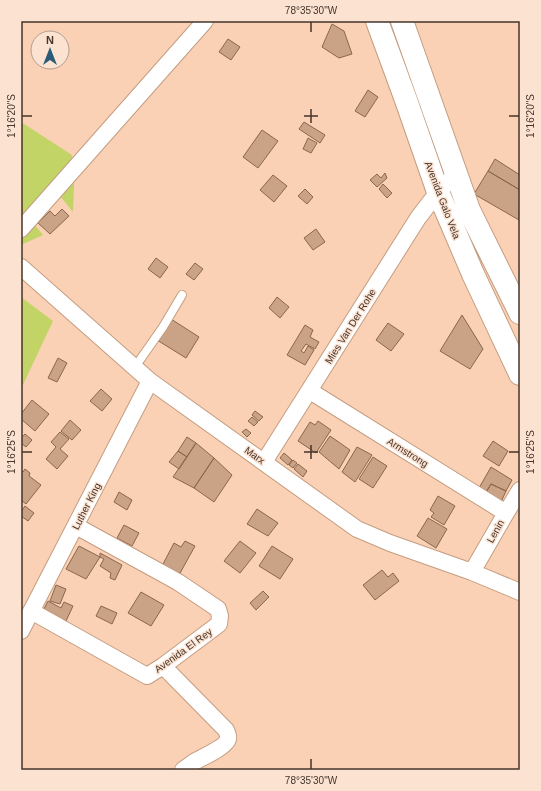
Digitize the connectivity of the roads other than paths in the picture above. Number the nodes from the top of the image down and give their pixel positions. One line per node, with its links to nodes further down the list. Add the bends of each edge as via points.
1 (205, 21): 6 (street)
2 (377, 21): 5 (main road, Avenida Galo Vela)
3 (402, 21): 4 (main road, Avenida Galo Vela)
4 (456, 174): 5 (street, Mies Van Der Rohe); 9 (main road, Avenida Galo Vela, via 469,210)
5 (438, 192): 11 (main road, Avenida Galo Vela); 13 (street, Mies Van Der Rohe, via 418,218)
6 (21, 228)
7 (21, 267): 10 (street, Marx)
8 (182, 295): 10 (lane)
9 (520, 313)
10 (135, 367): 12 (street, Marx)
11 (520, 374)
12 (150, 381): 14 (street, Marx); 17 (street, Luther King)
13 (310, 391): 14 (street, Mies Van Der Rohe); 16 (street, Armstrong)
14 (264, 462): 18 (street, Marx, via 357,528 390,543)
15 (520, 490): 16 (street, Lenin)
16 (506, 512): 18 (street, Lenin)
17 (76, 526): 20 (street, Luther King); 22 (street, Avenida El Rey, via 178,582 218,609 219,624)
18 (472, 572): 19 (street, Marx)
19 (520, 592)
20 (31, 611): 21 (street, Luther King); 22 (street, Avenida El Rey, via 147,676)
21 (21, 631)
22 (163, 666): 23 (street, via 228,735 226,743)
23 (183, 770)

